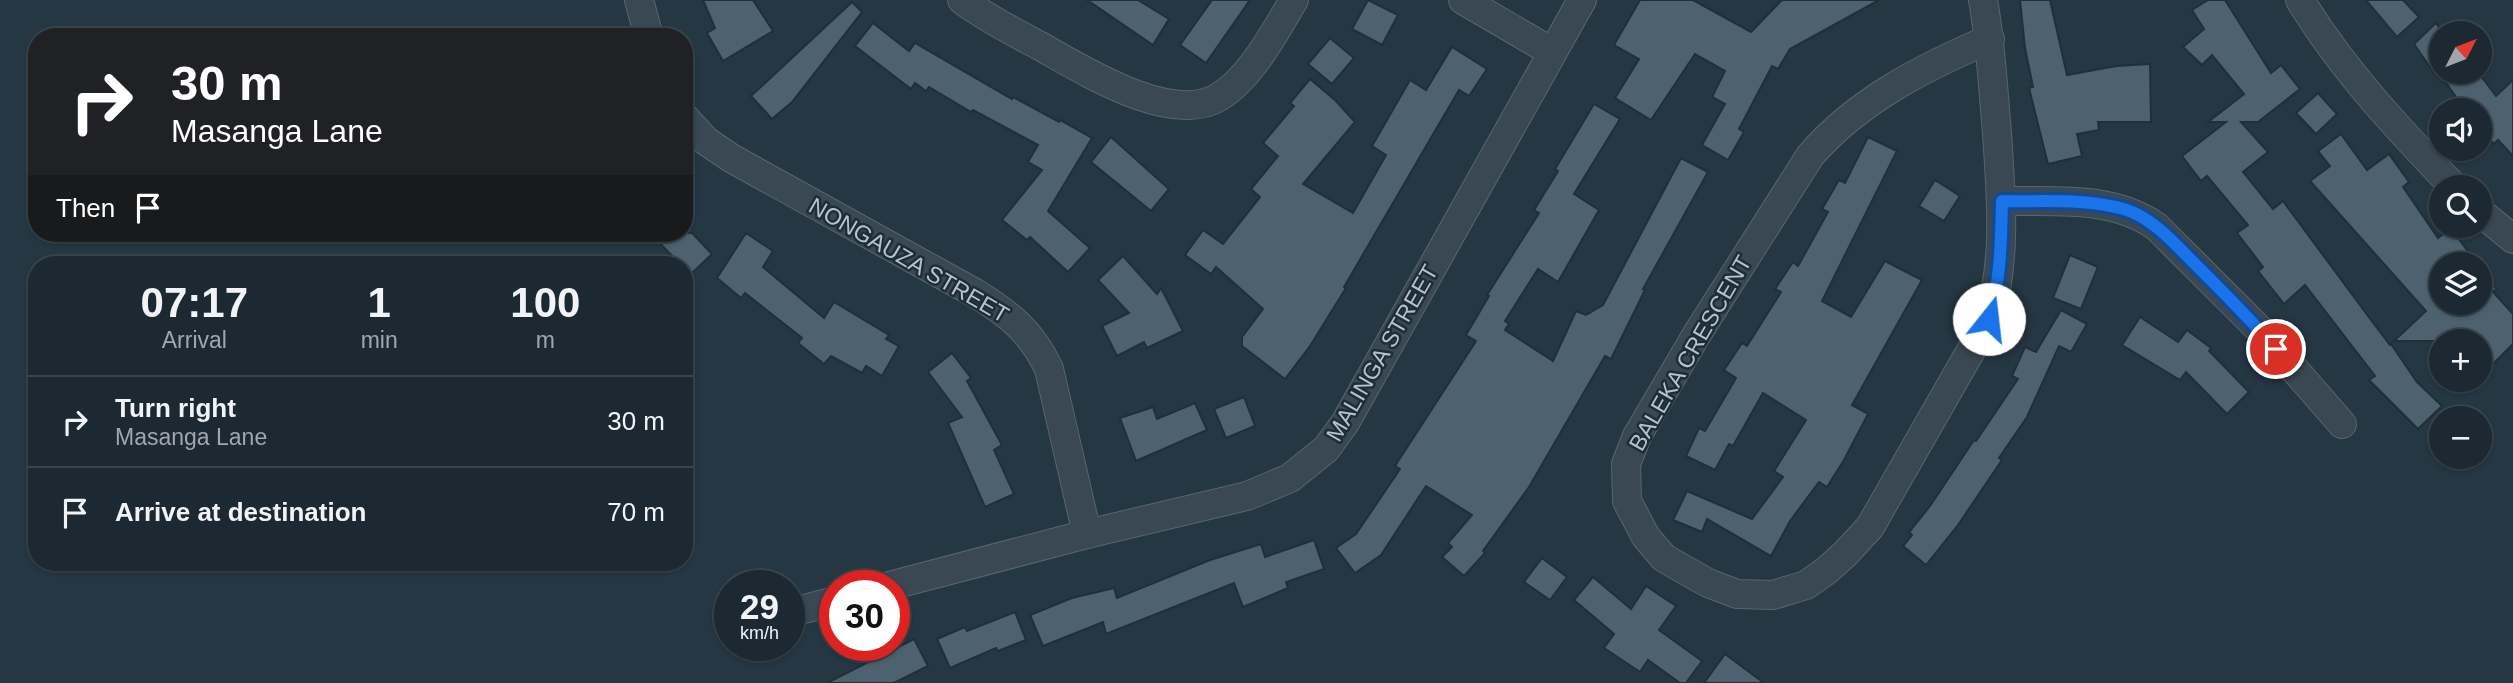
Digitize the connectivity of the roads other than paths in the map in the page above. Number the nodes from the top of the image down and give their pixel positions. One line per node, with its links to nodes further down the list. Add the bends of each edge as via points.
1 (639, 0): 8 (street)
2 (962, 0): 3 (street, via 1095,77 1154,101 1187,105 1220,97 1241,78)
3 (1294, 0)
4 (1463, 0): 10 (street)
5 (1582, 0): 10 (street, MALINGA STREET)
6 (1983, 0): 9 (street, BALEKA CRESCENT)
7 (2300, 0): 12 (street, via 2344,66)
8 (647, 28)
9 (1990, 39): 13 (street, BALEKA CRESCENT); 13 (street, BALEKA CRESCENT, via 1899,83 1826,137 1697,334 1637,436 1626,464 1627,502 1664,558 1737,594 1773,595 1806,584 1845,554 1870,527 1989,319 2001,264)
10 (1552, 52): 17 (street, MALINGA STREET, via 1345,423 1326,449 1290,478 1247,496)
11 (693, 127): 17 (street, NONGAUZA STREET, via 731,158 975,293 1026,331 1049,369)
12 (2443, 175)
13 (2002, 201): 16 (street, via 2095,204 2143,217 2260,330)
14 (2492, 222): 15 (street)
15 (2513, 239)
16 (2342, 424)
17 (1087, 534): 18 (street, MALINGA STREET)
18 (910, 580)

